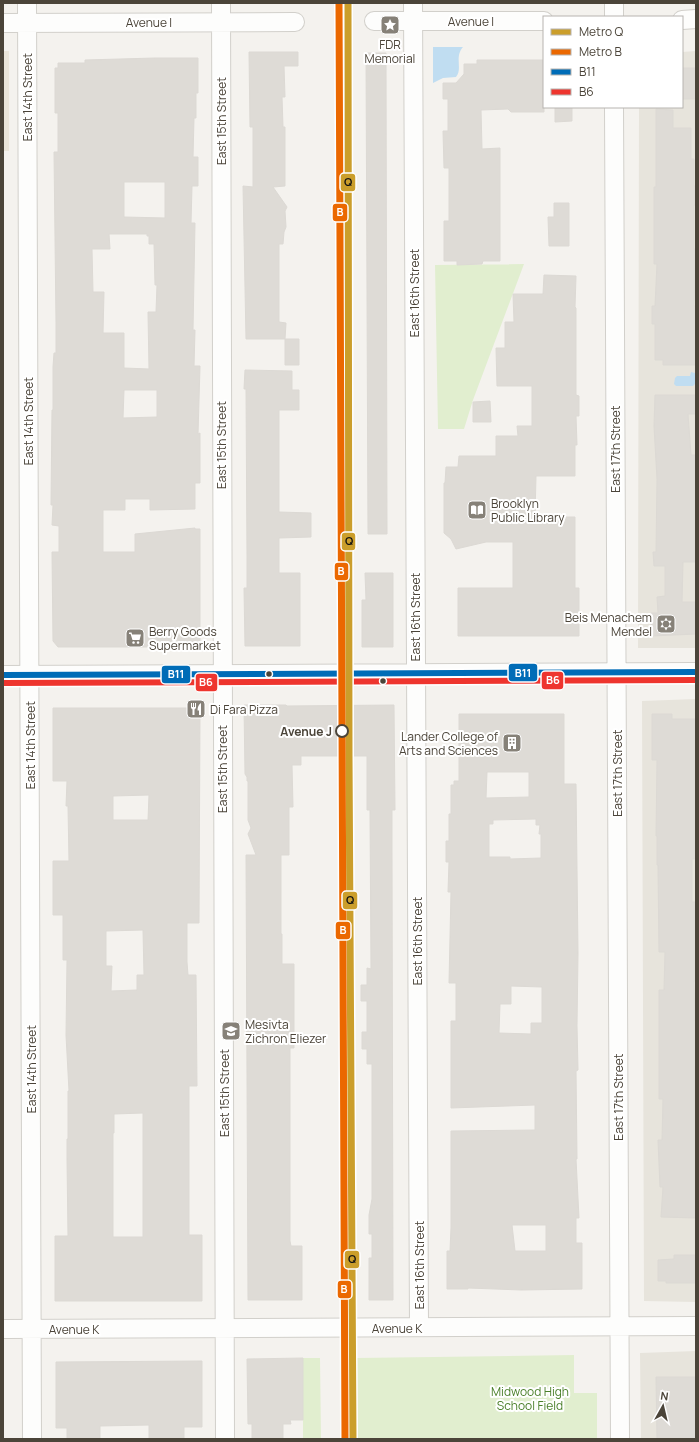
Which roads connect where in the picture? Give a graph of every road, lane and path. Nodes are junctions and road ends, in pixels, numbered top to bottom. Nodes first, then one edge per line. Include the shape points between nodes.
1 (27, 3) edge
2 (220, 3) edge
3 (413, 3) edge
4 (614, 3) edge
5 (614, 16) edge
6 (696, 19) edge
7 (683, 20) edge
8 (374, 21) dead end
9 (543, 21) edge
10 (221, 22) junction
11 (295, 22) dead end
12 (413, 22) junction
13 (3, 23) edge
14 (27, 23) junction
15 (614, 108) edge
16 (696, 672) edge
17 (416, 673) junction
18 (616, 673) junction
19 (222, 674) junction
20 (3, 675) edge
21 (30, 675) junction
22 (696, 1326) edge
23 (419, 1327) junction
24 (620, 1327) junction
25 (225, 1328) junction
26 (3, 1329) edge
27 (32, 1329) junction
28 (32, 1439) edge
29 (225, 1439) edge
30 (620, 1439) edge

1 - 14 street, East 14th Street
2 - 10 street, East 15th Street
3 - 12 street, East 16th Street
4 - 5 street
6 - 7 street
8 - 12 street, Avenue I
9 - 12 street, Avenue I
10 - 11 street, Avenue I
10 - 14 street, Avenue I
10 - 19 street, East 15th Street
12 - 17 street, East 16th Street
13 - 14 street, Avenue I
14 - 21 street, East 14th Street
15 - 18 street, East 17th Street
16 - 18 street
17 - 18 street
17 - 19 street
17 - 23 street, East 16th Street
18 - 24 street, East 17th Street
19 - 21 street
19 - 25 street, East 15th Street
20 - 21 street
21 - 27 street, East 14th Street
22 - 24 street, Avenue K
23 - 24 street, Avenue K
23 - 25 street, Avenue K
24 - 30 street, East 17th Street
25 - 27 street, Avenue K
25 - 29 street, East 15th Street
26 - 27 street, Avenue K
27 - 28 street, East 14th Street

